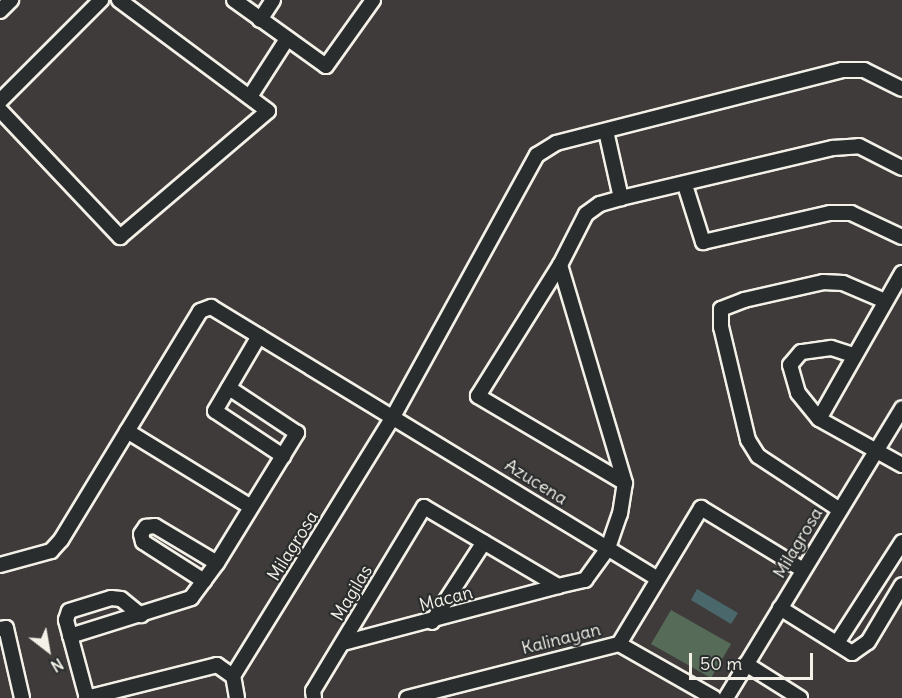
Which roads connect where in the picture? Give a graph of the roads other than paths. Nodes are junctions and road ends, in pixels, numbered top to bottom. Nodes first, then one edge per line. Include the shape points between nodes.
1 (11, 0) edge
2 (101, 0) edge
3 (118, 0) edge
4 (234, 0) edge
5 (273, 0) edge
6 (373, 0) edge
7 (0, 11) edge
8 (260, 20) junction
9 (287, 39) junction
10 (902, 89) edge
11 (250, 95) junction
12 (0, 101) edge
13 (0, 110) edge
14 (606, 131) junction
15 (902, 168) edge
16 (685, 185) junction
17 (621, 198) junction
18 (902, 237) edge
19 (560, 265) junction
20 (902, 273) edge
21 (885, 301) junction
22 (259, 336) junction
23 (853, 355) junction
24 (229, 388) junction
25 (902, 408) edge
26 (394, 415) junction
27 (819, 418) junction
28 (127, 431) junction
29 (876, 450) junction
30 (283, 456) junction
31 (902, 465) edge
32 (625, 483) junction
33 (251, 507) junction
34 (840, 510) junction
35 (484, 542) junction
36 (902, 542) edge
37 (608, 548) junction
38 (217, 563) junction
39 (0, 565) edge
40 (803, 570) junction
41 (658, 579) junction
42 (204, 581) junction
43 (902, 585) edge
44 (558, 586) junction
45 (780, 608) junction
46 (141, 615) junction
47 (432, 621) junction
48 (0, 629) edge
49 (70, 636) junction
50 (343, 643) junction
51 (837, 643) junction
52 (619, 644) junction
53 (5, 651) edge
54 (746, 664) junction
55 (233, 676) junction
56 (22, 698) edge
57 (86, 698) edge
58 (237, 698) edge
59 (314, 698) edge
60 (407, 698) edge
61 (714, 698) edge
62 (726, 698) edge
63 (800, 698) edge

1 - 7 street
2 - 12 street
3 - 11 street
4 - 8 street
5 - 8 street
6 - 9 street via 326,66
8 - 9 street
9 - 11 street
10 - 14 street, Milagrosa via 864,70 842,70
11 - 13 street via 268,111 120,237
14 - 17 street
14 - 26 street, Milagrosa via 556,143 537,155
15 - 16 street via 859,146 833,148
16 - 17 street
16 - 18 street via 703,242 830,213 851,213
17 - 19 street via 600,204 586,214
19 - 32 street
19 - 32 street via 478,396
20 - 21 street
21 - 23 street
21 - 34 street via 843,283 823,282 721,309 721,327 748,440 758,456
22 - 24 street
22 - 26 street, Azucena
22 - 28 street, Azucena via 211,307 200,311
23 - 27 street
23 - 27 street via 831,348 801,352 790,364 798,393
24 - 30 street via 297,433
24 - 30 street via 215,411
25 - 29 street, Milagrosa
26 - 37 street, Azucena
26 - 55 street, Milagrosa
27 - 29 street
28 - 33 street
28 - 39 street via 51,551
29 - 31 street
29 - 34 street, Milagrosa
30 - 33 street
32 - 37 street, Macan via 620,514
33 - 38 street
34 - 40 street, Milagrosa
35 - 44 street
35 - 47 street
35 - 50 street, Magilas via 424,507
36 - 51 street
37 - 41 street, Azucena
37 - 44 street, Macan via 585,580
38 - 42 street
38 - 42 street via 155,526 146,527 141,534 143,542
40 - 41 street via 701,508
40 - 45 street, Milagrosa
41 - 52 street
42 - 46 street via 191,598
43 - 51 street via 861,650 852,652
44 - 47 street, Macan
45 - 51 street
45 - 54 street, Milagrosa
46 - 49 street
46 - 49 street via 121,599 111,598 69,611 66,620
47 - 50 street, Macan
48 - 53 street via 6,628
49 - 57 street
50 - 59 street, Magilas via 313,692
52 - 60 street, Kalinayan
52 - 61 street, Kalinayan
53 - 56 street
54 - 62 street, Milagrosa
54 - 63 street
55 - 57 street via 217,665
55 - 58 street

